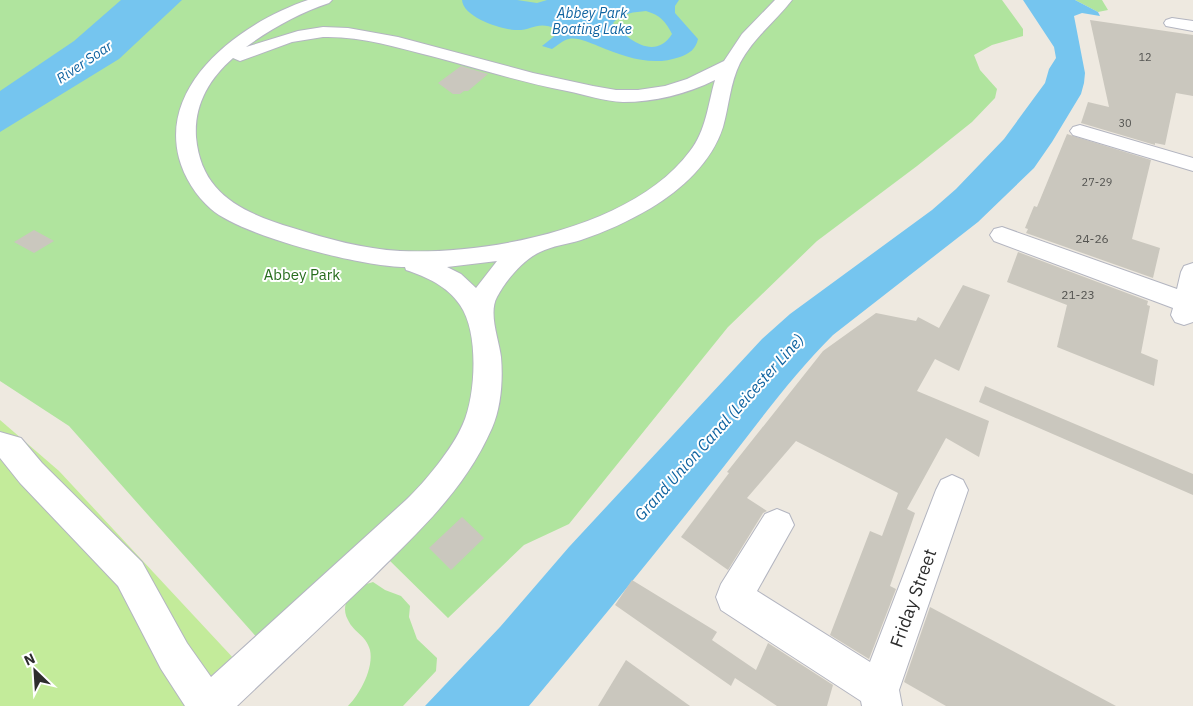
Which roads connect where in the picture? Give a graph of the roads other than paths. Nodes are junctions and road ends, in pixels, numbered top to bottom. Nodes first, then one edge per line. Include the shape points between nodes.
1 (324, 0) edge
2 (784, 0) edge
3 (1172, 23) dead end
4 (1193, 26) edge
5 (731, 64) junction
6 (207, 74) junction
7 (1080, 132) dead end
8 (1193, 165) edge
9 (1002, 235) dead end
10 (529, 248) junction
11 (398, 259) junction
12 (1189, 295) edge
13 (481, 319) junction
14 (0, 445) edge
15 (952, 490) dead end
16 (777, 525) dead end
17 (881, 698) edge
18 (209, 706) edge

1 - 6 street via 264,27 243,41
2 - 5 street via 751,34
3 - 4 street
5 - 6 street via 715,75 673,90 622,96 537,79 392,40 334,32 306,35 249,52
5 - 10 street via 709,137 692,163 671,185 594,227
6 - 11 street via 196,90 187,115 186,139 194,172 202,186 225,209 275,232
7 - 8 street
9 - 12 street
10 - 11 street via 466,258
10 - 13 street via 509,263 483,297
11 - 13 street via 452,279 466,293
13 - 18 street via 486,355 484,399 478,425 465,449 431,496 396,533
14 - 18 street via 10,448 130,574 174,656
15 - 17 street, Friday Street
16 - 17 street via 734,597

